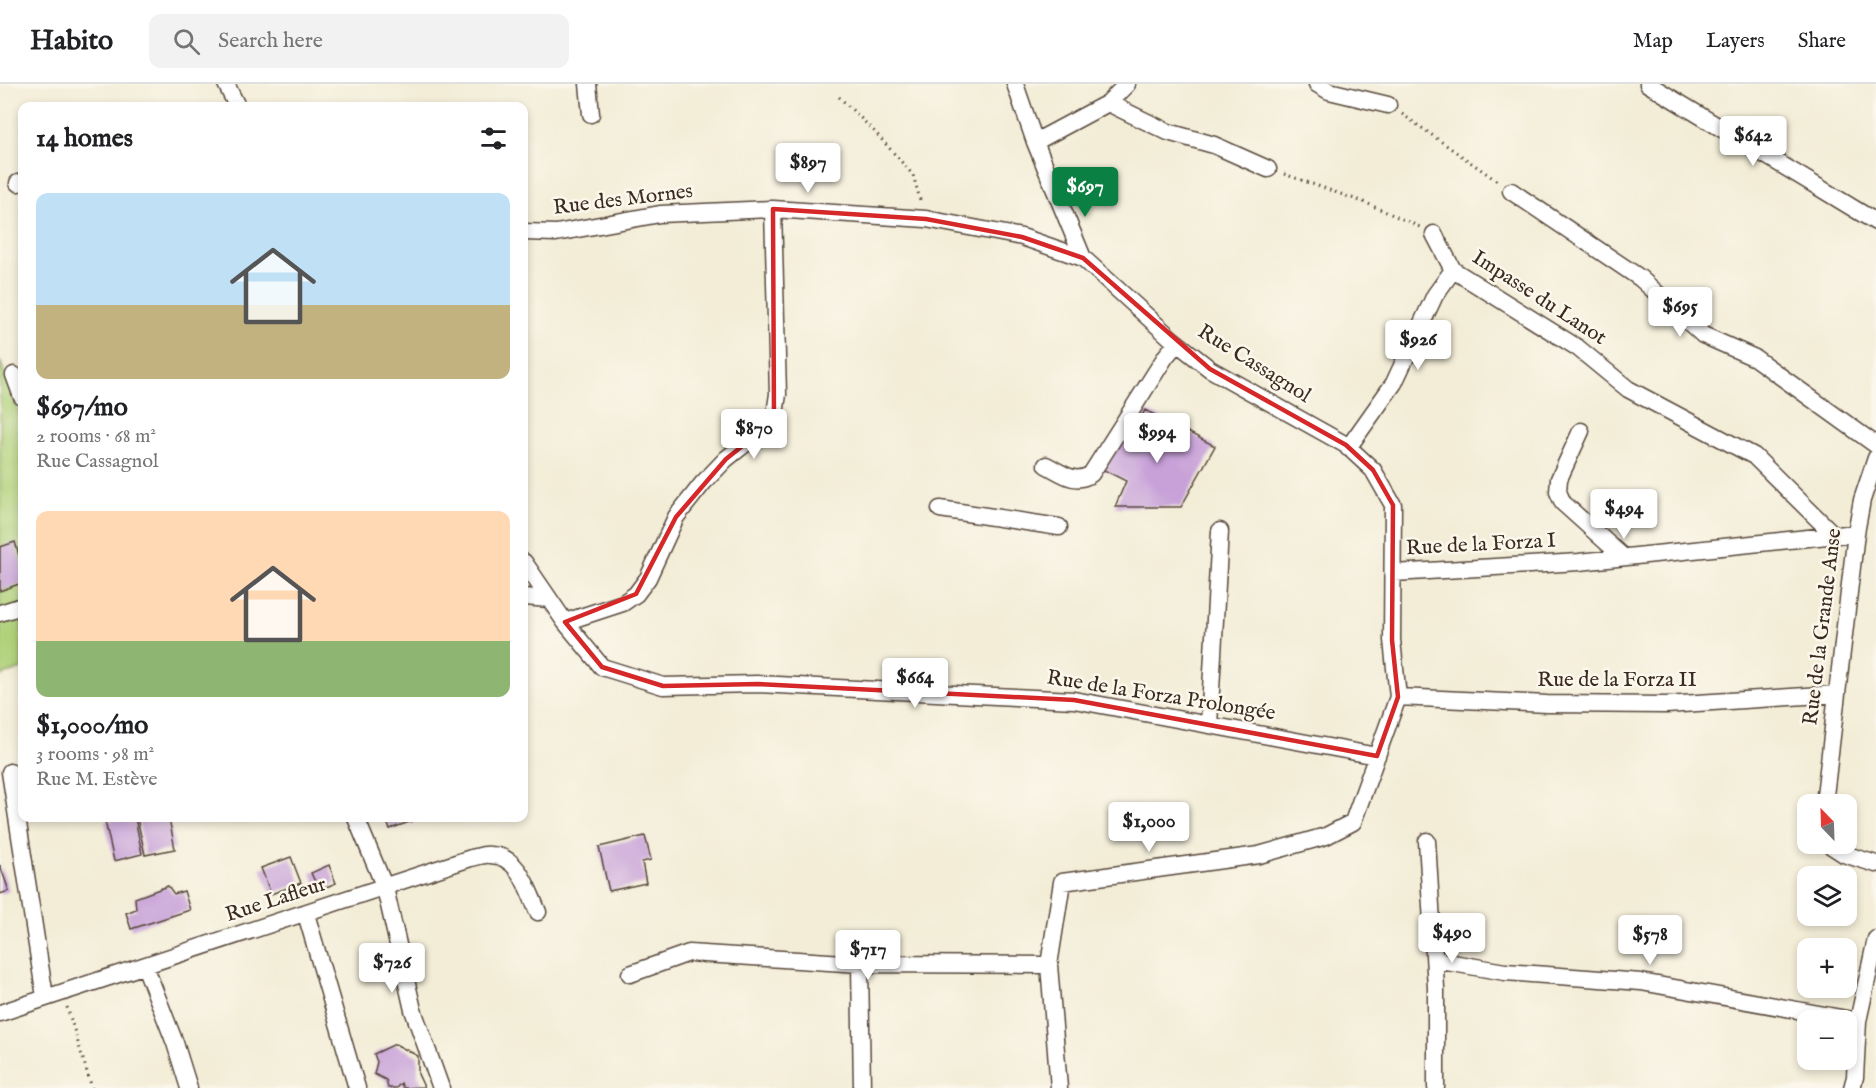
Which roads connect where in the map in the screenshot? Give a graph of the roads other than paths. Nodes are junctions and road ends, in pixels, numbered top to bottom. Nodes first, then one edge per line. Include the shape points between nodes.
1 (226, 84) edge
2 (588, 84) edge
3 (1015, 84) edge
4 (1127, 84) edge
5 (1317, 84) edge
6 (1648, 84) edge
7 (235, 102) edge
8 (1108, 103) junction
9 (1388, 105) road end
10 (591, 114) dead end
11 (1035, 142) junction
12 (1268, 169) road end
13 (1511, 191) road end
14 (773, 209) junction
15 (1876, 222) edge
16 (528, 232) edge
17 (1434, 234) road end
18 (1083, 258) junction
19 (1453, 270) junction
20 (1177, 343) junction
21 (14, 375) dead end
22 (18, 386) edge
23 (1581, 431) dead end
24 (1876, 446) edge
25 (1348, 448) junction
26 (1876, 458) edge
27 (1046, 465) dead end
28 (1869, 499) edge
29 (940, 509) dead end
30 (1059, 527) dead end
31 (1220, 531) dead end
32 (1856, 533) junction
33 (1833, 534) junction
34 (1623, 557) junction
35 (528, 568) edge
36 (1394, 573) junction
37 (528, 597) edge
38 (549, 599) junction
39 (18, 607) edge
40 (0, 613) edge
41 (565, 622) junction
42 (1837, 694) junction
43 (1398, 697) junction
44 (1209, 725) junction
45 (1377, 756) junction
46 (11, 771) edge
47 (1825, 794) edge
48 (18, 818) edge
49 (19, 822) edge
50 (358, 822) edge
51 (1427, 841) dead end
52 (1844, 854) edge
53 (1876, 864) edge
54 (385, 888) junction
55 (538, 912) dead end
56 (306, 914) junction
57 (1876, 939) edge
58 (1435, 960) junction
59 (860, 964) junction
60 (1049, 965) junction
61 (146, 966) junction
62 (630, 974) dead end
63 (45, 997) junction
64 (0, 1013) edge
65 (1858, 1021) junction
66 (189, 1088) edge
67 (357, 1088) edge
68 (441, 1088) edge
69 (862, 1088) edge
70 (1059, 1088) edge
71 (1436, 1088) edge
72 (1852, 1088) edge

1 - 7 street
2 - 10 street
3 - 11 street, Rue Cassagnol
4 - 8 street
5 - 9 street via 1329,91
6 - 15 street
8 - 11 street
8 - 12 street via 1168,132 1214,145
11 - 18 street, Rue Cassagnol
13 - 24 street via 1640,278 1702,335 1755,358
14 - 16 street, Rue des Mornes via 660,214 556,233
14 - 18 street, Rue des Mornes via 926,219 1022,237
14 - 41 street via 777,394 774,421 726,459 676,517 648,578 636,594 623,603
17 - 19 street, Impasse du Lanot
18 - 20 street, Rue Cassagnol
19 - 25 street via 1435,295 1394,383
19 - 33 street, Impasse du Lanot via 1578,348 1628,389 1754,456
20 - 25 street, Rue Cassagnol via 1210,369
20 - 27 street via 1091,474 1074,479
21 - 22 street
23 - 34 street via 1559,478 1558,492 1563,503
25 - 36 street, Rue Cassagnol via 1373,470 1393,505
26 - 28 street, Rue de la Grande Anse
28 - 32 street, Rue de la Grande Anse
29 - 30 street
31 - 44 street
32 - 33 street, Rue de la Forza I
32 - 42 street, Rue de la Grande Anse
33 - 34 street, Rue de la Forza I
34 - 36 street, Rue de la Forza I
35 - 38 street, Rue de la Forza Prolongée
36 - 43 street, Rue Cassagnol via 1392,640
37 - 38 street
38 - 41 street, Rue de la Forza Prolongée
39 - 40 street
41 - 44 street, Rue de la Forza Prolongée via 602,667 663,686 758,684 1074,700
42 - 43 street, Rue de la Forza II via 1666,705
42 - 47 street, Rue de la Grande Anse
43 - 45 street
44 - 45 street, Rue de la Forza Prolongée
45 - 60 street via 1353,822 1326,836 1259,855 1062,882
46 - 48 street
49 - 63 street
50 - 54 street
51 - 58 street
52 - 53 street
54 - 55 street, Rue Lafleur via 471,858 491,855 506,859 520,872
54 - 56 street, Rue Lafleur
54 - 68 street via 413,1010
56 - 61 street, Rue Lafleur
56 - 67 street
57 - 65 street
58 - 65 street via 1505,972 1641,982
58 - 71 street
59 - 60 street
59 - 62 street via 689,953
59 - 69 street
60 - 70 street
61 - 63 street, Rue Lafleur
61 - 66 street
63 - 64 street, Rue Lafleur
65 - 72 street

